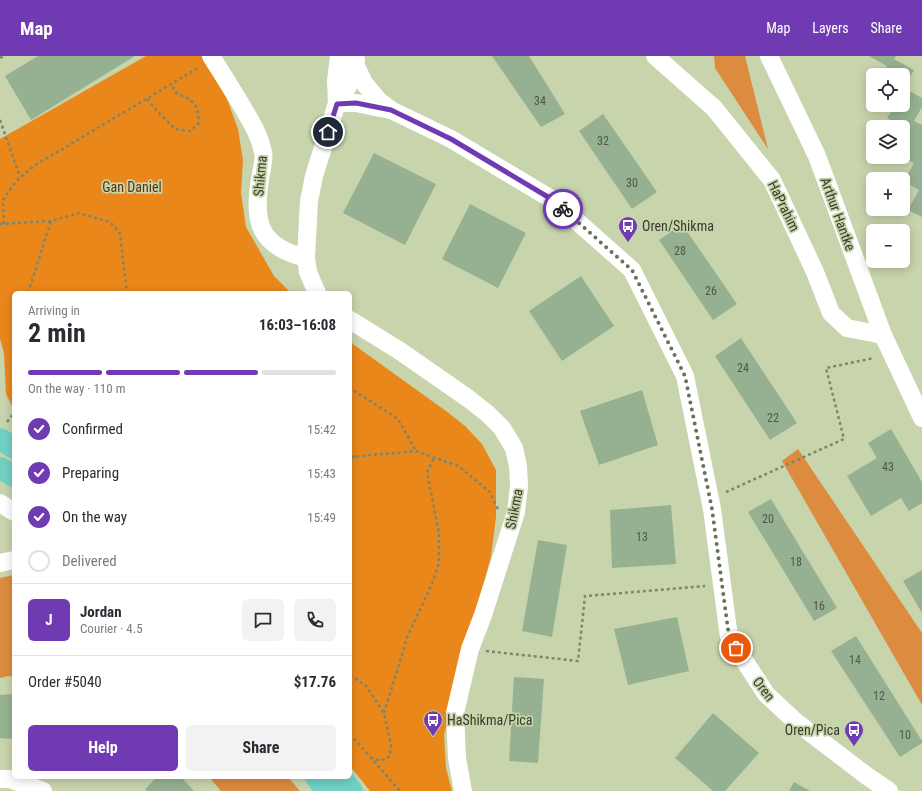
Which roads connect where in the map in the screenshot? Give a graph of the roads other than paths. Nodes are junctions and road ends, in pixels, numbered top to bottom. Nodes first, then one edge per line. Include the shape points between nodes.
1 (339, 56) edge
2 (655, 56) edge
3 (769, 56) edge
4 (356, 60) edge
5 (205, 62) edge
6 (337, 104) junction
7 (391, 110) junction
8 (306, 258) junction
9 (316, 291) edge
10 (352, 321) edge
11 (884, 335) junction
12 (922, 418) edge
13 (0, 439) edge
14 (12, 447) edge
15 (0, 468) edge
16 (12, 475) edge
17 (0, 503) edge
18 (12, 511) edge
19 (12, 560) edge
20 (0, 563) edge
21 (459, 772) junction
22 (0, 779) edge
23 (318, 779) edge
24 (343, 779) edge
25 (43, 791) edge
26 (327, 791) edge
27 (352, 791) edge
28 (463, 791) edge
29 (472, 791) edge
30 (889, 791) edge

1 - 6 street
2 - 11 street, HaPrahim via 714,108 772,180 815,272 831,313 847,328
3 - 11 street, Arthur Hantke via 817,156
4 - 6 street, Oren via 348,86
4 - 7 street, Oren via 359,75 370,91
5 - 8 street, Shikma via 234,94 257,134 264,153 257,208 258,219 265,236 283,250
6 - 7 street, Oren via 356,103
6 - 8 street via 310,195
7 - 30 street, Oren via 451,139 553,200 632,270 685,376 710,499 729,637 766,694 796,722
8 - 9 street via 308,272
10 - 21 street, Shikma via 469,399 502,428 514,448 519,486 516,512 484,615 470,649 456,713
11 - 12 street, Arthur Hantke
13 - 14 main road
15 - 16 main road
17 - 18 street
19 - 20 street
21 - 28 street, Shikma
21 - 29 street, Shikma
22 - 25 street via 10,779
23 - 26 main road
24 - 27 main road

